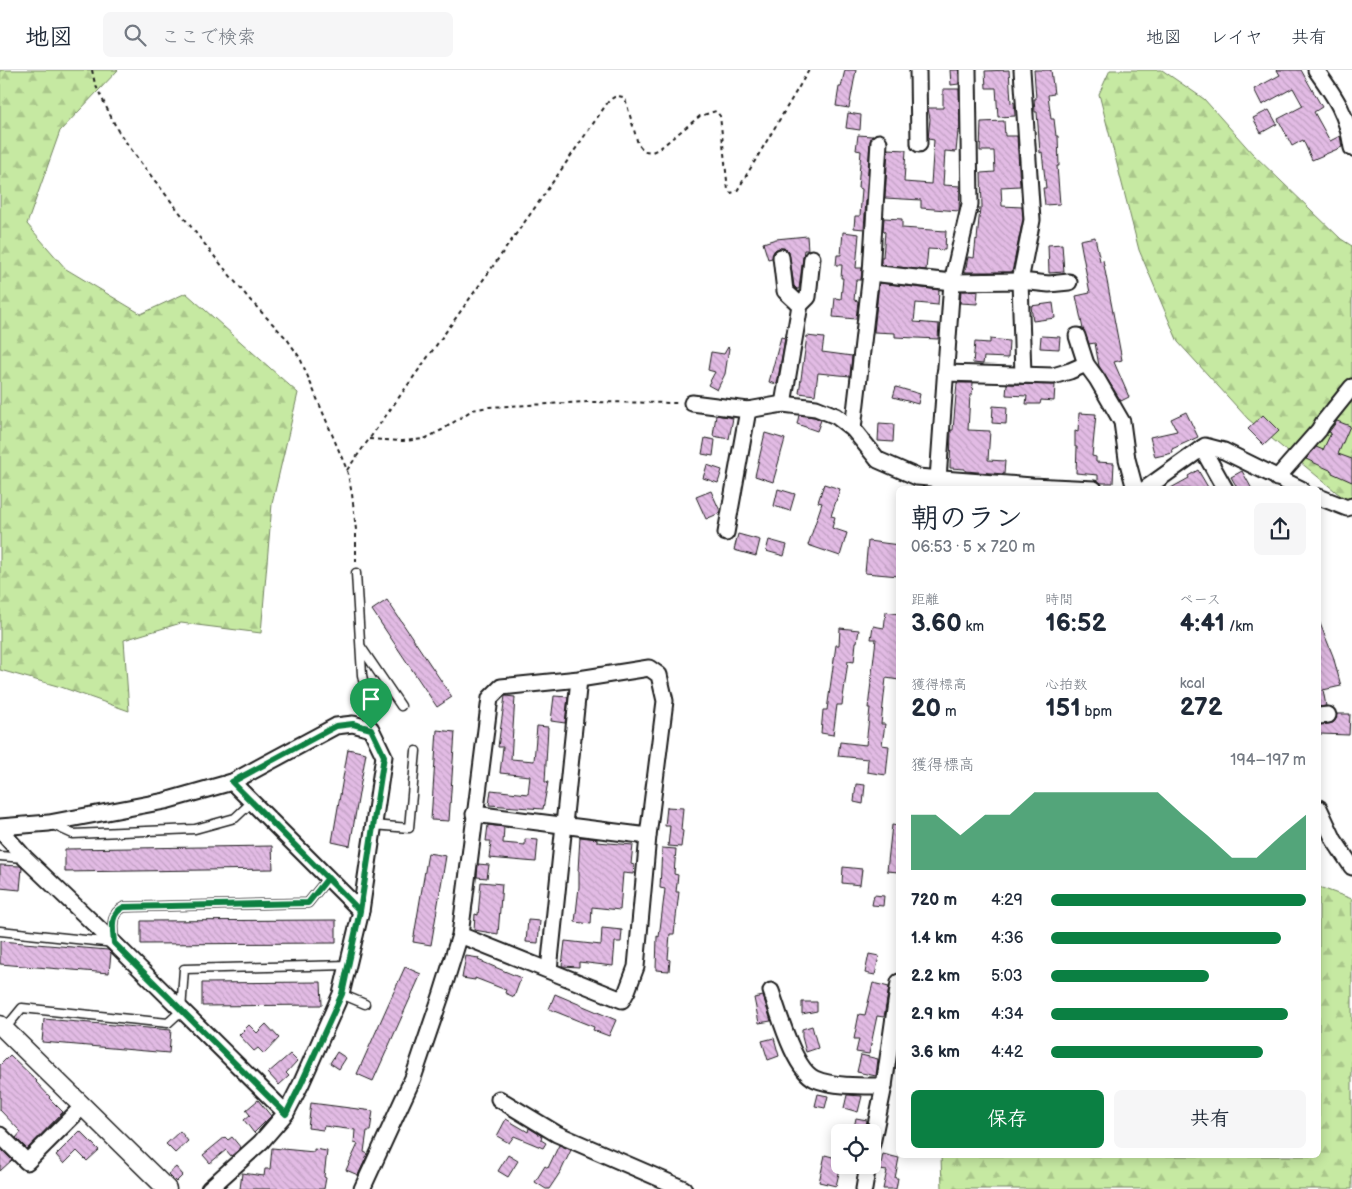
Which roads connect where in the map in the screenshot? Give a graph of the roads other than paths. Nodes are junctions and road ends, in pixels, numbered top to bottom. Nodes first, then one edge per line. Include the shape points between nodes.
1 (918, 70) edge
2 (968, 70) edge
3 (1022, 70) edge
4 (1316, 70) edge
5 (879, 142) dead end
6 (919, 144) dead end
7 (1352, 148) edge
8 (781, 258) dead end
9 (812, 258) dead end
10 (871, 273) junction
11 (1020, 281) junction
12 (952, 282) junction
13 (1069, 282) dead end
14 (800, 305) junction
15 (1077, 336) dead end
16 (1086, 364) junction
17 (945, 373) junction
18 (1023, 375) junction
19 (1352, 387) edge
20 (692, 403) road end
21 (783, 404) junction
22 (748, 410) junction
23 (853, 429) junction
24 (1202, 448) junction
25 (1277, 478) junction
26 (938, 484) edge
27 (1032, 486) edge
28 (1134, 486) edge
29 (1150, 486) edge
30 (1223, 486) edge
31 (1294, 486) edge
32 (1321, 498) edge
33 (1352, 506) edge
34 (726, 533) dead end
35 (356, 573) road end
36 (360, 645) junction
37 (579, 679) junction
38 (401, 706) dead end
39 (371, 729) junction
40 (416, 751) dead end
41 (232, 782) junction
42 (252, 802) junction
43 (1321, 812) edge
44 (474, 814) junction
45 (49, 823) junction
46 (373, 825) junction
47 (563, 826) junction
48 (0, 829) edge
49 (648, 836) junction
50 (0, 856) edge
51 (25, 858) junction
52 (1352, 867) edge
53 (328, 878) junction
54 (360, 911) junction
55 (0, 931) edge
56 (460, 934) junction
57 (114, 943) junction
58 (349, 965) junction
59 (549, 970) junction
60 (771, 991) dead end
61 (342, 994) junction
62 (896, 1003) edge
63 (365, 1004) dead end
64 (181, 1011) junction
65 (2, 1027) edge
66 (884, 1086) junction
67 (499, 1099) dead end
68 (82, 1107) junction
69 (286, 1114) junction
70 (876, 1124) edge
71 (0, 1135) edge
72 (866, 1174) edge
73 (167, 1189) edge
74 (209, 1189) edge
75 (362, 1189) edge
76 (684, 1189) edge
77 (864, 1189) edge

1 - 6 street
2 - 12 street via 970,204
3 - 11 street via 1032,220
4 - 7 street via 1338,100 1349,127
5 - 10 street
8 - 14 street via 785,291
9 - 14 street via 808,297
10 - 12 street
10 - 23 street
11 - 12 street
11 - 13 street
11 - 18 street
12 - 17 street
14 - 21 street
15 - 16 street
16 - 18 street via 1053,376
16 - 28 street via 1122,422
17 - 18 street
17 - 26 street
19 - 25 street
20 - 22 street
21 - 22 street
21 - 23 street via 816,408 836,416
22 - 34 street
23 - 26 street via 878,460
24 - 25 street via 1224,451
24 - 29 street
24 - 30 street
25 - 31 street
26 - 27 street
32 - 33 street via 1347,508
35 - 36 lane
36 - 38 lane
36 - 39 lane
37 - 44 street via 500,687 490,698
37 - 47 street
37 - 49 street via 649,668 659,675 665,702
39 - 41 street via 353,724 336,726
39 - 46 street via 384,756
40 - 46 lane via 409,828
41 - 42 street
41 - 45 street via 165,801
42 - 45 lane via 235,818 195,829 72,834
42 - 53 street
43 - 52 street
44 - 47 street
44 - 56 street
45 - 48 street
46 - 54 street
47 - 49 street
47 - 59 street
48 - 51 street
49 - 59 street via 636,967 622,1000
50 - 51 lane
51 - 57 street
53 - 54 street
53 - 57 lane via 308,903 124,907 117,910 113,920
54 - 58 street
55 - 57 lane
56 - 59 street
56 - 75 street via 413,1078
57 - 64 street
58 - 61 street
58 - 64 lane via 184,969
60 - 66 street via 797,1062 814,1079 847,1086
61 - 63 lane
61 - 69 street
62 - 66 street
64 - 65 lane via 168,1023 22,1008
64 - 69 street
65 - 68 street
66 - 70 street
67 - 76 street via 557,1134
68 - 71 street via 27,1162
68 - 73 street
69 - 74 street via 261,1142
72 - 77 street

